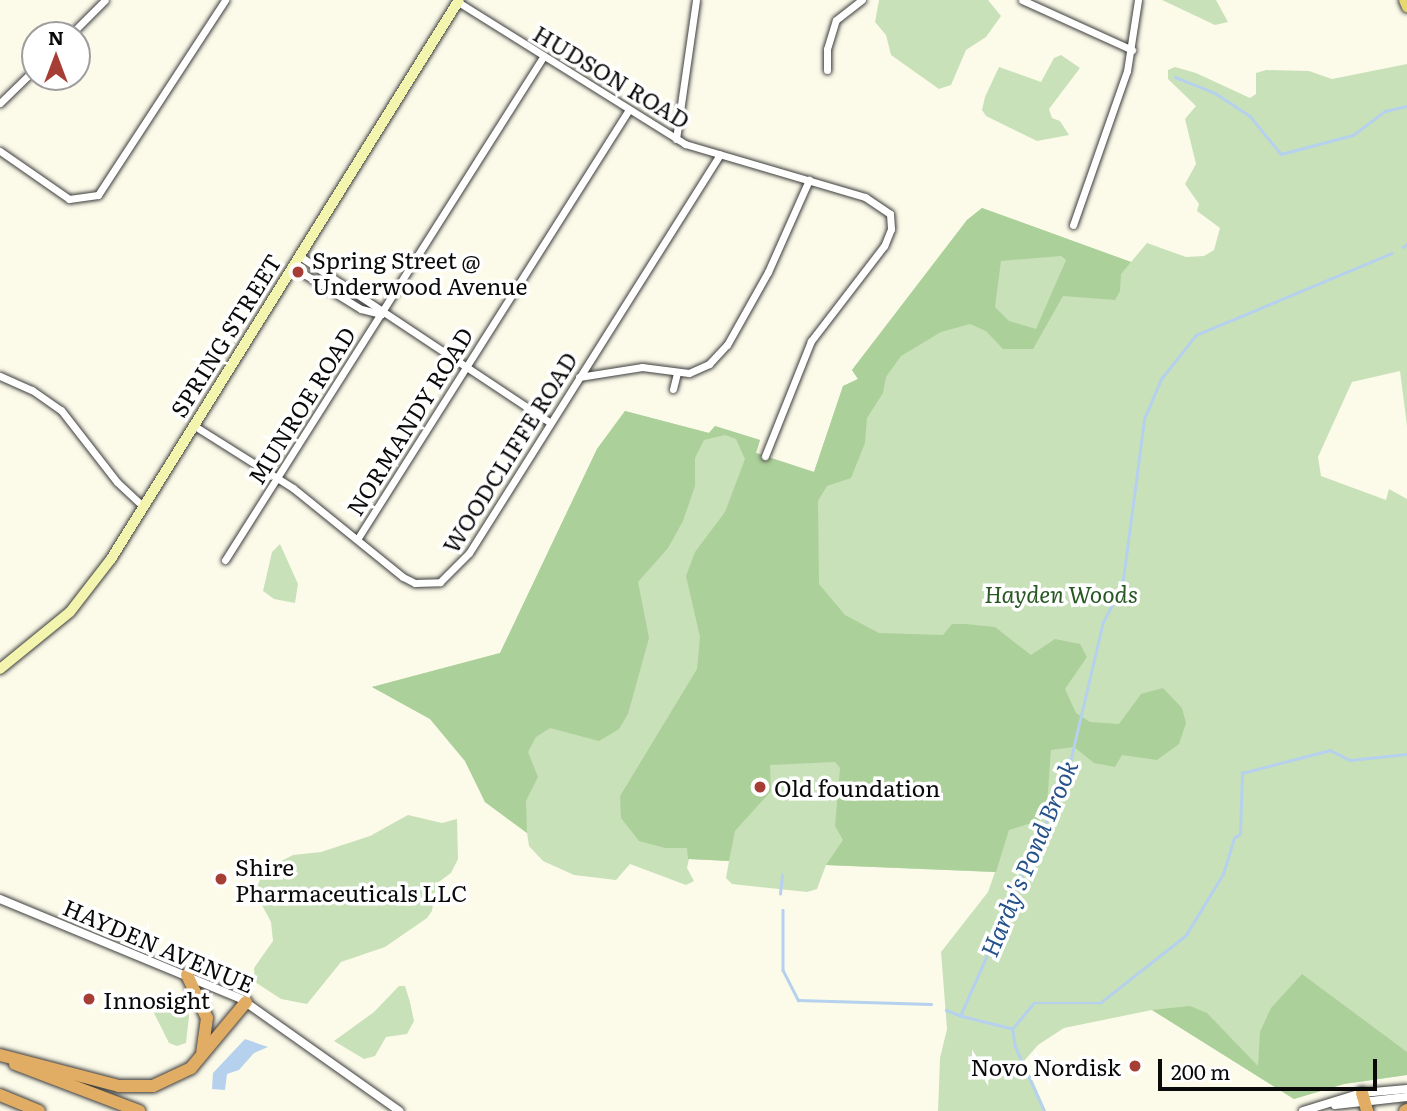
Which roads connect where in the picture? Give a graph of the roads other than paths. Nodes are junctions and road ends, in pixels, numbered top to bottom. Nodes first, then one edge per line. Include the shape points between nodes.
1 (104, 0) edge
2 (225, 0) edge
3 (696, 0) edge
4 (863, 0) edge
5 (1022, 0) edge
6 (1138, 0) edge
7 (1404, 0) edge
8 (459, 1) edge
9 (1407, 7) edge
10 (84, 21) edge
11 (1132, 50) junction
12 (543, 57) junction
13 (827, 70) dead end
14 (21, 83) edge
15 (0, 103) edge
16 (628, 111) junction
17 (676, 139) junction
18 (0, 151) edge
19 (720, 155) junction
20 (809, 180) junction
21 (1073, 225) dead end
22 (298, 254) junction
23 (291, 266) junction
24 (382, 314) junction
25 (465, 368) junction
26 (677, 373) junction
27 (0, 376) edge
28 (579, 377) junction
29 (673, 388) dead end
30 (549, 422) junction
31 (192, 424) junction
32 (765, 456) dead end
33 (278, 478) junction
34 (142, 505) junction
35 (358, 538) junction
36 (225, 560) dead end
37 (0, 670) edge
38 (0, 898) edge
39 (187, 975) junction
40 (246, 1002) junction
41 (0, 1056) edge
42 (199, 1059) junction
43 (1407, 1089) edge
44 (0, 1095) edge
45 (1407, 1097) edge
46 (1365, 1102) edge
47 (39, 1111) edge
48 (139, 1111) edge
49 (399, 1111) edge
50 (1303, 1111) edge

1 - 10 street
2 - 18 street via 98,195 69,200
3 - 17 street
4 - 13 street via 836,20 827,49
5 - 11 street
6 - 11 street
7 - 9 main road
8 - 12 street, HUDSON ROAD
8 - 22 main road, SPRING STREET
11 - 21 street
12 - 16 street, HUDSON ROAD
12 - 24 street, MUNROE ROAD
14 - 15 street
16 - 17 street, HUDSON ROAD
16 - 25 street, NORMANDY ROAD
17 - 19 street, HUDSON ROAD
19 - 20 street, HUDSON ROAD
19 - 28 street, WOODCLIFFE ROAD
20 - 26 street via 774,260 726,345 695,372
20 - 32 street, HUDSON ROAD via 875,201 890,214 891,229 884,246 811,341
22 - 23 main road, SPRING STREET
22 - 24 street
23 - 24 street via 361,309
23 - 31 main road, SPRING STREET
24 - 25 street
24 - 33 street, MUNROE ROAD
25 - 30 street
25 - 35 street, NORMANDY ROAD
26 - 28 street via 642,367
26 - 29 street
27 - 34 street via 61,410 117,482
28 - 30 street, WOODCLIFFE ROAD
30 - 35 street, WOODCLIFFE ROAD via 469,553 440,582 415,583
31 - 33 street, WOODCLIFFE ROAD
31 - 34 main road, SPRING STREET
33 - 35 street, WOODCLIFFE ROAD
33 - 36 street, MUNROE ROAD
34 - 37 main road, SPRING STREET via 111,559 70,612
38 - 39 street, HAYDEN AVENUE
39 - 40 street, HAYDEN AVENUE
39 - 42 highway via 207,1018
40 - 42 highway
40 - 49 street, HAYDEN AVENUE
41 - 42 highway via 136,1088 174,1079
41 - 48 highway
43 - 46 street
44 - 47 highway
45 - 46 street
46 - 50 street

